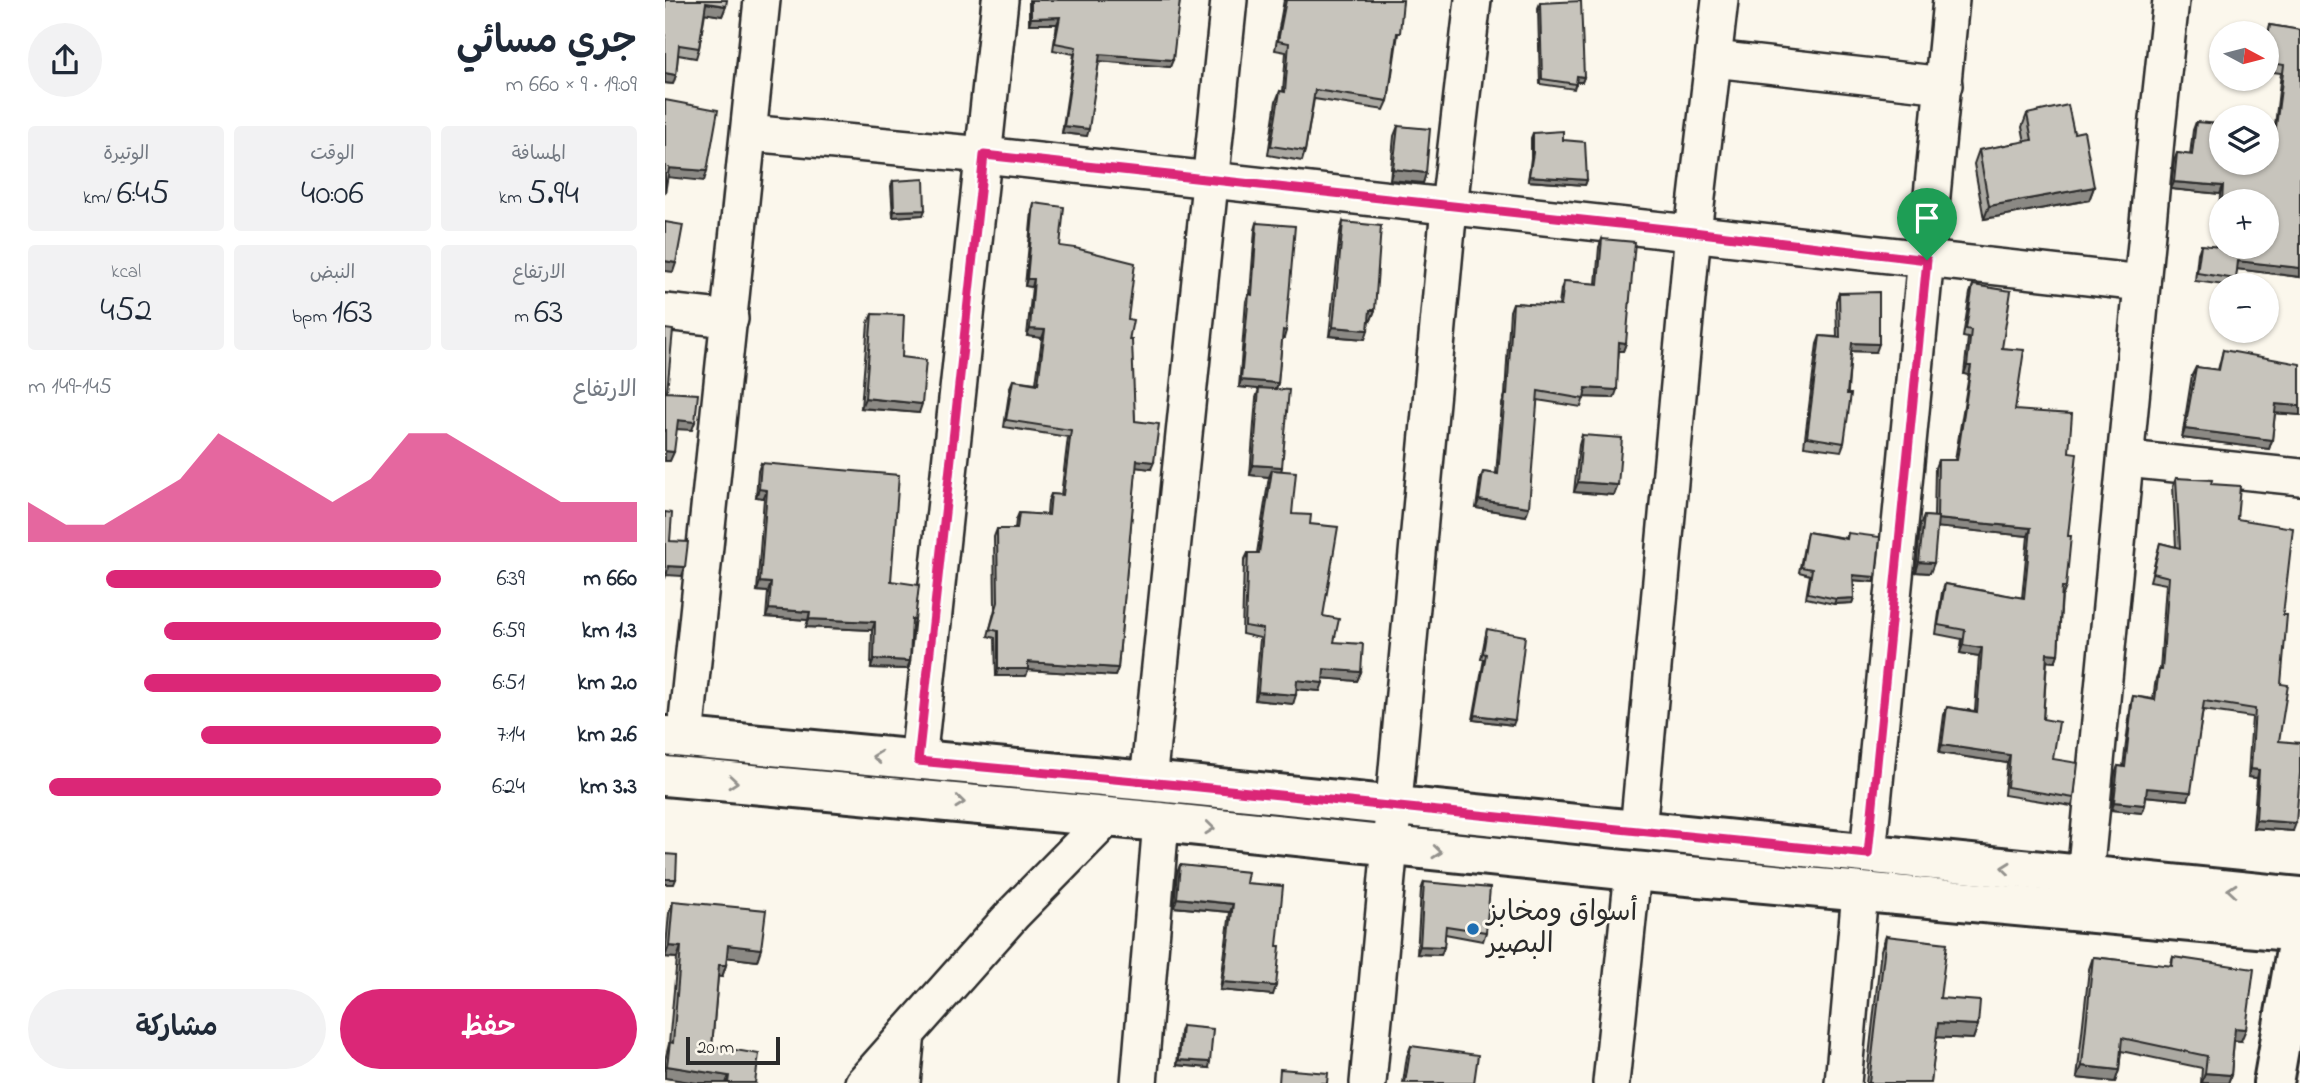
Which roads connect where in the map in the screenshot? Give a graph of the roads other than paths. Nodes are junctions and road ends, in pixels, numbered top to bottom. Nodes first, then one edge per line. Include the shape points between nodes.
1 (762, 0) edge
2 (1000, 0) edge
3 (1229, 0) edge
4 (1473, 0) edge
5 (1720, 0) edge
6 (1951, 0) edge
7 (2171, 0) edge
8 (1714, 59) junction
9 (1944, 85) junction
10 (749, 133) junction
11 (984, 155) junction
12 (1210, 181) junction
13 (1449, 207) junction
14 (1693, 232) junction
15 (1927, 260) junction
16 (2142, 283) junction
17 (665, 312) edge
18 (730, 319) junction
19 (2127, 459) junction
20 (2300, 477) edge
21 (675, 737) edge
22 (918, 761) junction
23 (665, 776) edge
24 (1148, 782) junction
25 (1394, 806) junction
26 (1108, 817) junction
27 (1160, 822) junction
28 (1638, 831) junction
29 (1390, 847) junction
30 (1868, 854) junction
31 (1633, 872) junction
32 (2085, 876) junction
33 (1860, 892) junction
34 (2300, 897) edge
35 (2300, 930) edge
36 (907, 1032) junction
37 (863, 1083) edge
38 (902, 1083) edge
39 (1139, 1083) edge
40 (1368, 1083) edge
41 (1611, 1083) edge
42 (1843, 1083) edge
43 (2273, 1083) edge

1 - 10 street
2 - 11 street
3 - 12 street
4 - 13 street
5 - 8 street
6 - 9 street
7 - 16 street
8 - 9 street
8 - 14 street
9 - 15 street
10 - 11 street
10 - 18 street
11 - 12 street
11 - 22 street
12 - 13 street
12 - 24 street
13 - 14 street
13 - 25 street
14 - 15 street
14 - 28 street
15 - 16 street
15 - 30 street
16 - 19 street
17 - 18 street
18 - 21 street
19 - 20 street
19 - 32 street
22 -> 21 main road
22 - 24 main road
23 -> 26 main road
24 - 25 main road
25 - 28 main road
25 - 29 street
26 - 27 main road
26 - 36 street
27 -> 29 main road
27 - 39 street
28 - 30 main road
29 -> 31 main road
29 - 40 street
32 -> 30 main road
31 - 33 main road
31 - 41 street
34 -> 32 main road
33 - 35 main road
33 - 42 street
35 - 43 main road
36 - 37 street
36 - 38 street

